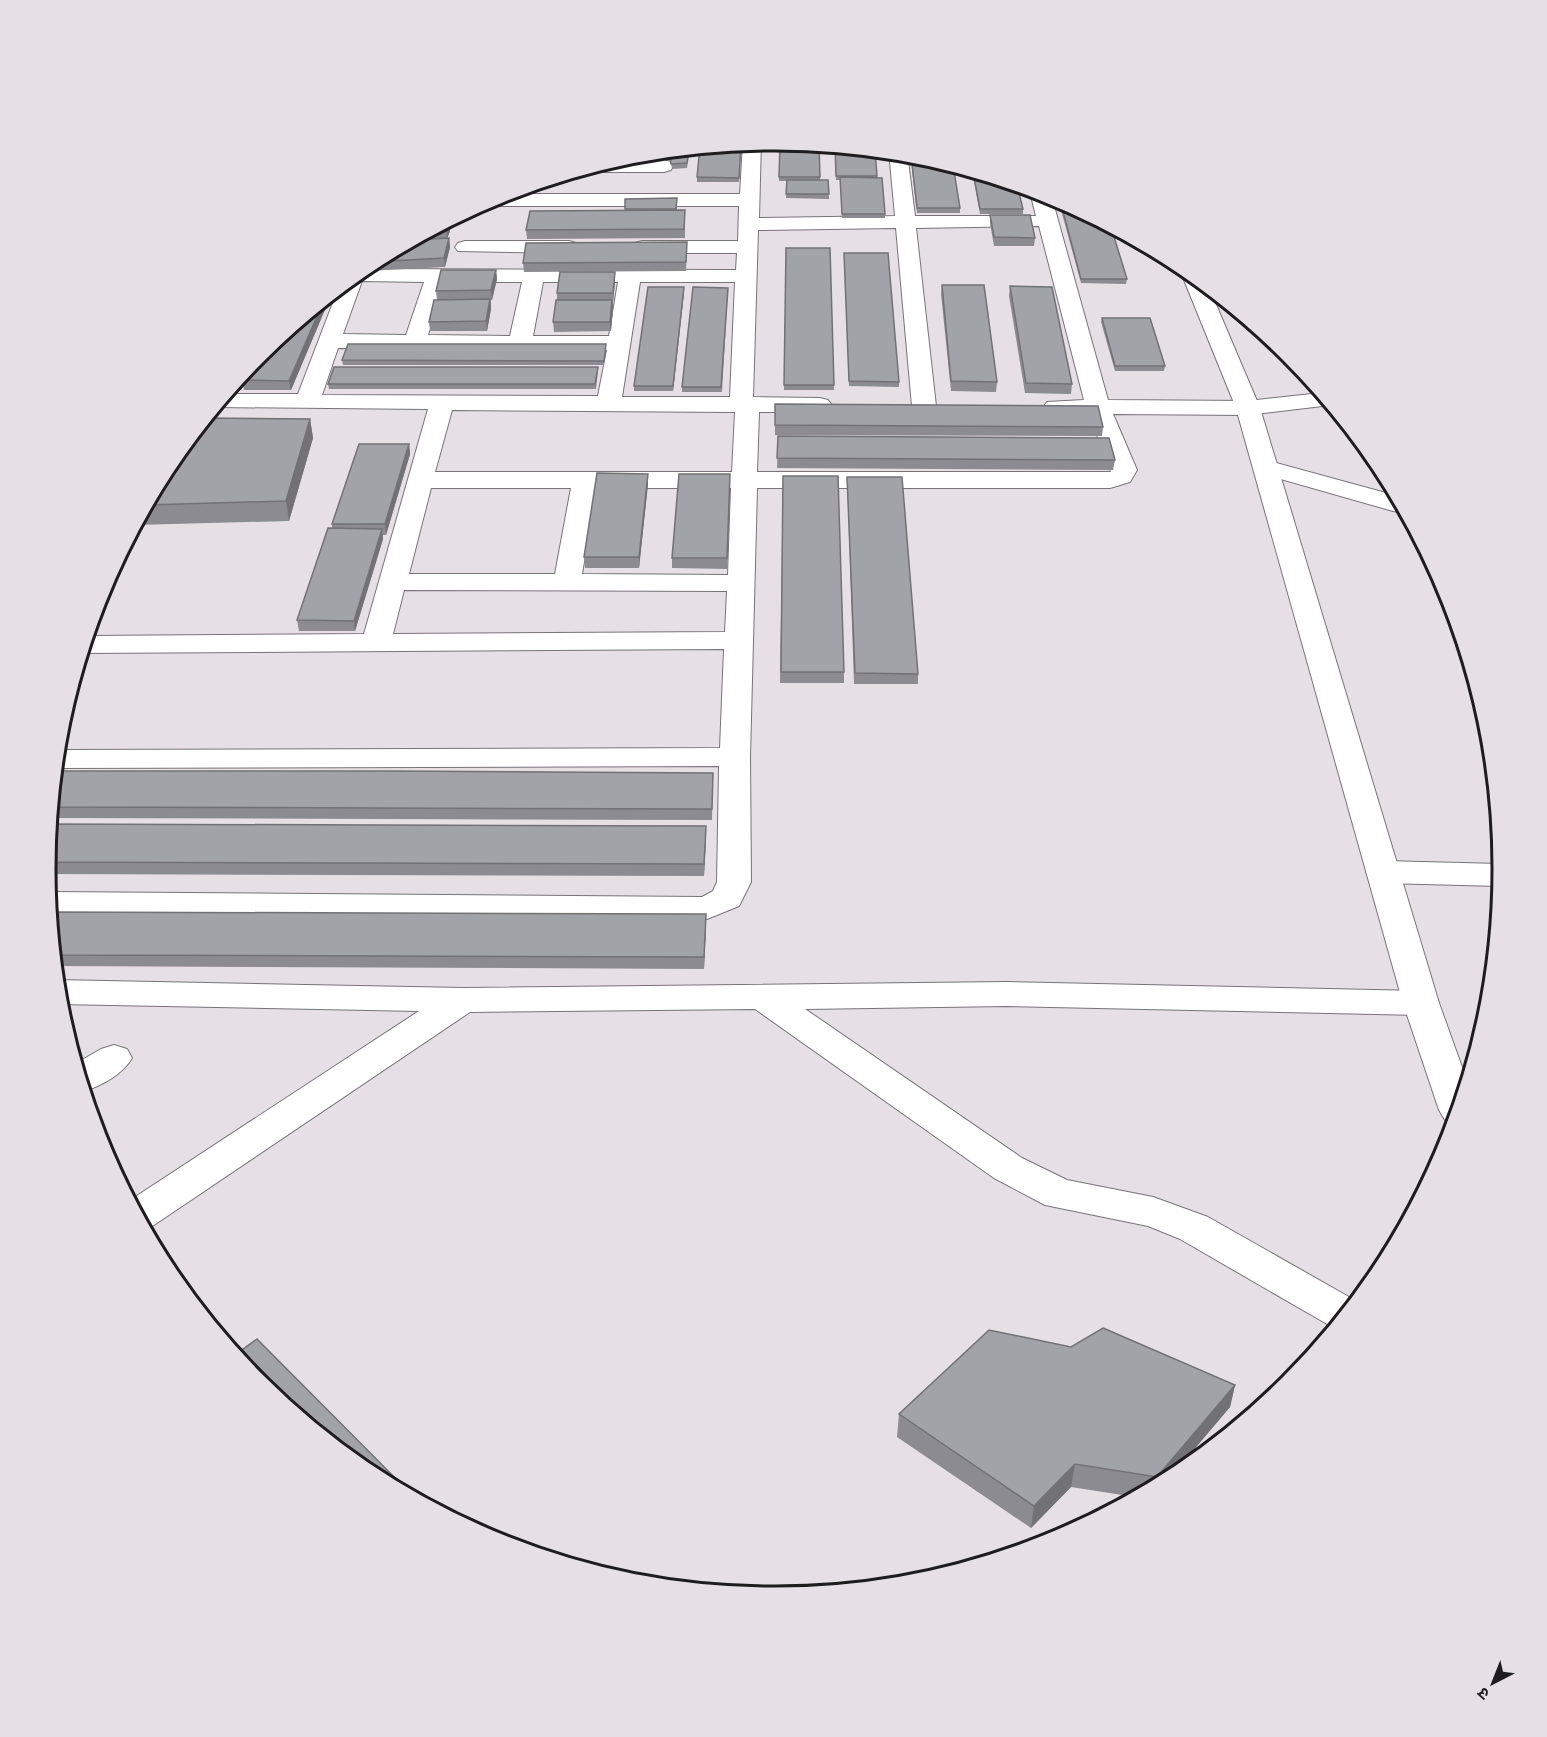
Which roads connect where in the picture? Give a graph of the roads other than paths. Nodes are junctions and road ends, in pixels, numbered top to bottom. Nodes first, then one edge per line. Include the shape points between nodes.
1 (752, 151) edge
2 (665, 159) edge
3 (898, 162) edge
4 (661, 200) junction
5 (750, 200) junction
6 (1043, 203) edge
7 (485, 211) edge
8 (476, 216) edge
9 (1047, 220) junction
10 (905, 222) junction
11 (749, 224) junction
12 (465, 247) junction
13 (595, 247) edge
14 (618, 247) edge
15 (748, 247) junction
16 (371, 275) edge
17 (447, 275) junction
18 (534, 275) junction
19 (630, 276) junction
20 (747, 276) junction
21 (348, 291) edge
22 (1200, 291) edge
23 (329, 341) junction
24 (415, 341) junction
25 (520, 342) junction
26 (619, 343) junction
27 (1317, 400) edge
28 (229, 401) edge
29 (307, 402) junction
30 (442, 403) junction
31 (609, 404) junction
32 (744, 405) junction
33 (841, 405) edge
34 (900, 406) edge
35 (1028, 406) edge
36 (1098, 407) junction
37 (1248, 408) junction
38 (1265, 466) junction
39 (585, 479) junction
40 (744, 479) junction
41 (421, 480) junction
42 (1392, 504) edge
43 (393, 582) junction
44 (567, 582) junction
45 (741, 582) junction
46 (739, 640) junction
47 (376, 643) junction
48 (92, 645) edge
49 (735, 757) junction
50 (64, 759) edge
51 (1383, 872) junction
52 (1492, 875) edge
53 (57, 903) edge
54 (66, 992) edge
55 (763, 997) junction
56 (463, 1000) junction
57 (1421, 1003) junction
58 (114, 1058) dead end
59 (87, 1075) edge
60 (1454, 1097) edge
61 (143, 1212) edge
62 (1339, 1311) edge

1 - 5 street
2 - 4 street
3 - 10 street
4 - 5 street
4 - 7 street
5 - 11 street
6 - 9 street
8 - 12 street
9 - 10 street
9 - 36 street
10 - 11 street
10 - 34 street via 936,406
11 - 15 street
12 - 13 street
12 - 17 street
14 - 15 street
15 - 20 street
16 - 17 street
17 - 18 street
17 - 24 street
18 - 19 street
18 - 25 street
19 - 20 street
19 - 26 street
20 - 32 street
21 - 23 street
22 - 37 street
23 - 24 street
23 - 29 street
24 - 25 street
25 - 26 street
26 - 31 street
27 - 37 street
28 - 29 street
29 - 30 street
30 - 31 street
30 - 41 street
31 - 32 street
32 - 33 street
32 - 40 street
35 - 36 street
36 - 37 street
36 - 40 street via 1124,470 1121,477 1110,480
37 - 38 street
38 - 42 street
38 - 51 street
39 - 40 street
39 - 41 street
39 - 44 street
40 - 45 street
41 - 43 street
43 - 44 street
43 - 47 street
44 - 45 street
45 - 46 street
46 - 47 street
46 - 49 street
47 - 48 street
49 - 50 street
49 - 53 street via 734,882 727,898 707,908
51 - 52 street
51 - 57 street
54 - 56 street
55 - 56 street
55 - 57 street via 1007,994
55 - 62 street via 1008,1168 1059,1194 1153,1212 1194,1228
56 - 61 street
57 - 60 street
58 - 59 street

